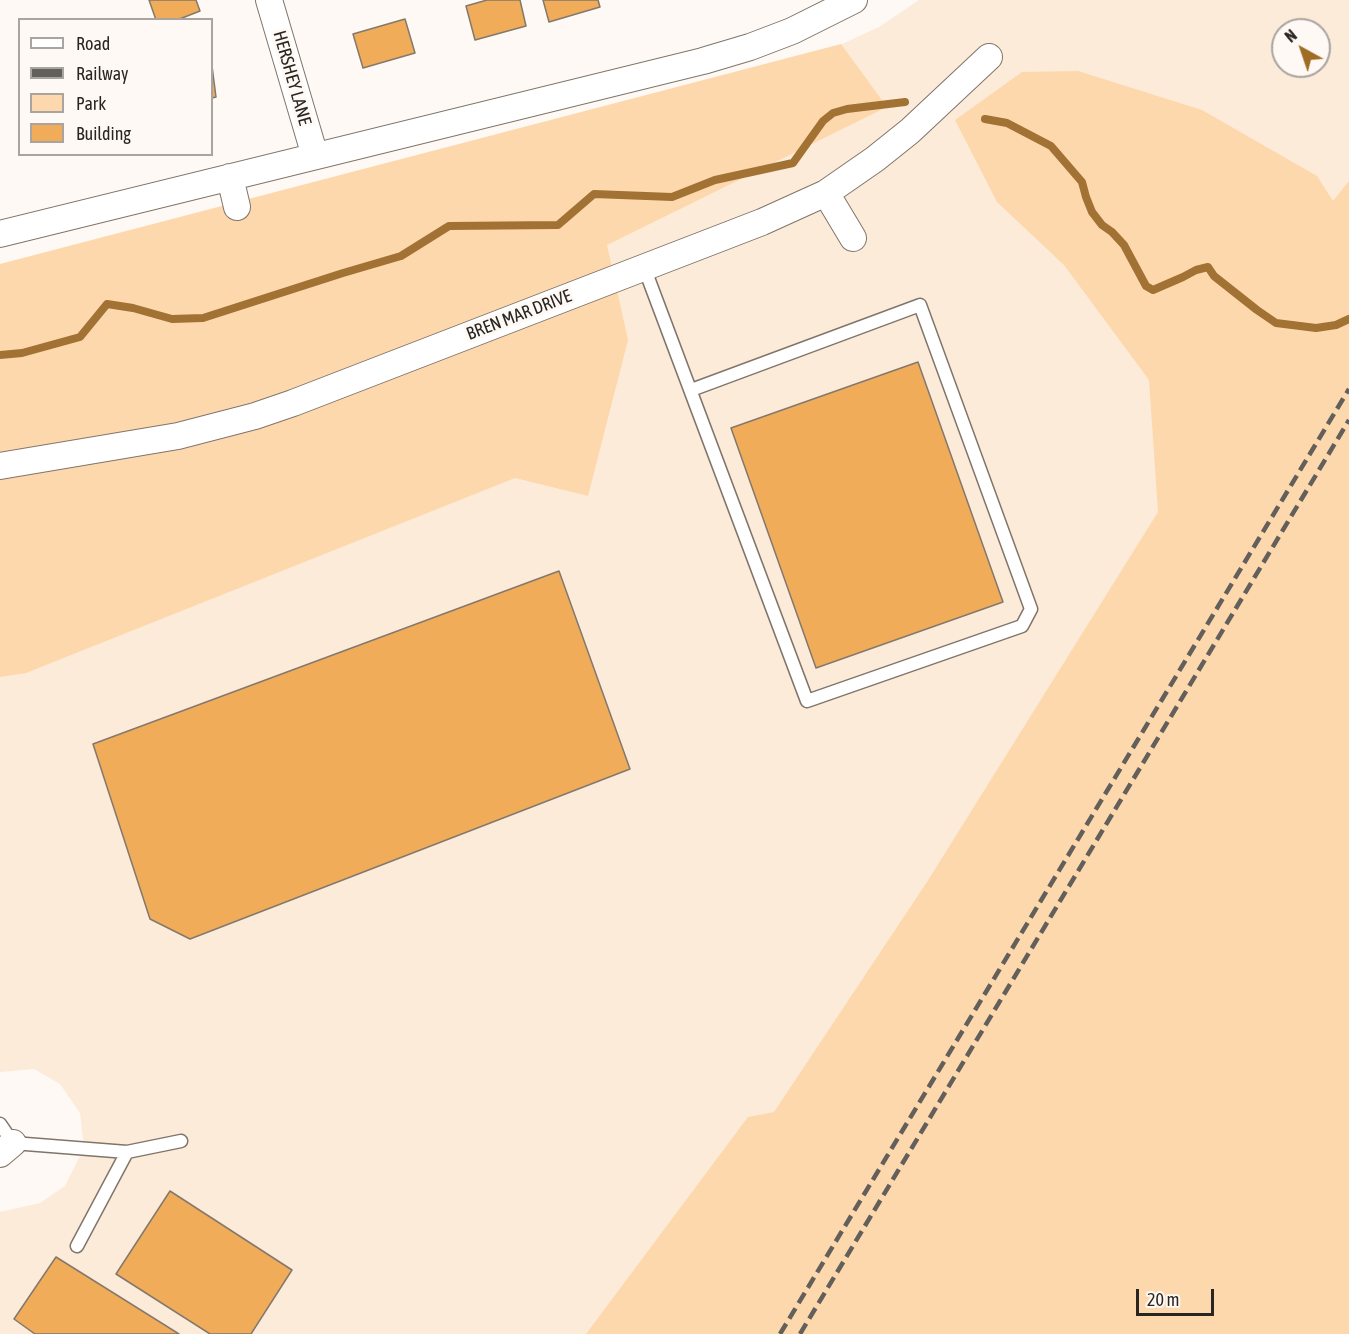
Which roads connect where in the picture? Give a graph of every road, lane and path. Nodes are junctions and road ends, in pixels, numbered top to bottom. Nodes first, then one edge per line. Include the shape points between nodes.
1 (269, 0) edge
2 (854, 0) edge
3 (989, 57) dead end
4 (315, 156) junction
5 (230, 177) junction
6 (826, 193) junction
7 (237, 207) dead end
8 (0, 234) edge
9 (854, 238) dead end
10 (644, 267) junction
11 (691, 390) junction
12 (0, 466) edge
13 (4, 1140) edge
14 (181, 1141) dead end
15 (127, 1152) junction
16 (76, 1246) dead end

1 - 4 street, HERSHEY LANE
2 - 4 street via 792,31 703,61
3 - 6 street, BREN MAR DRIVE via 910,131
4 - 5 street
5 - 7 street
5 - 8 street
6 - 9 street
6 - 10 street, BREN MAR DRIVE
10 - 11 lane
10 - 12 street, BREN MAR DRIVE via 255,416 178,436
11 - 11 lane via 807,701 1022,626 1031,609 920,305
13 - 15 lane
14 - 15 lane
15 - 16 lane

